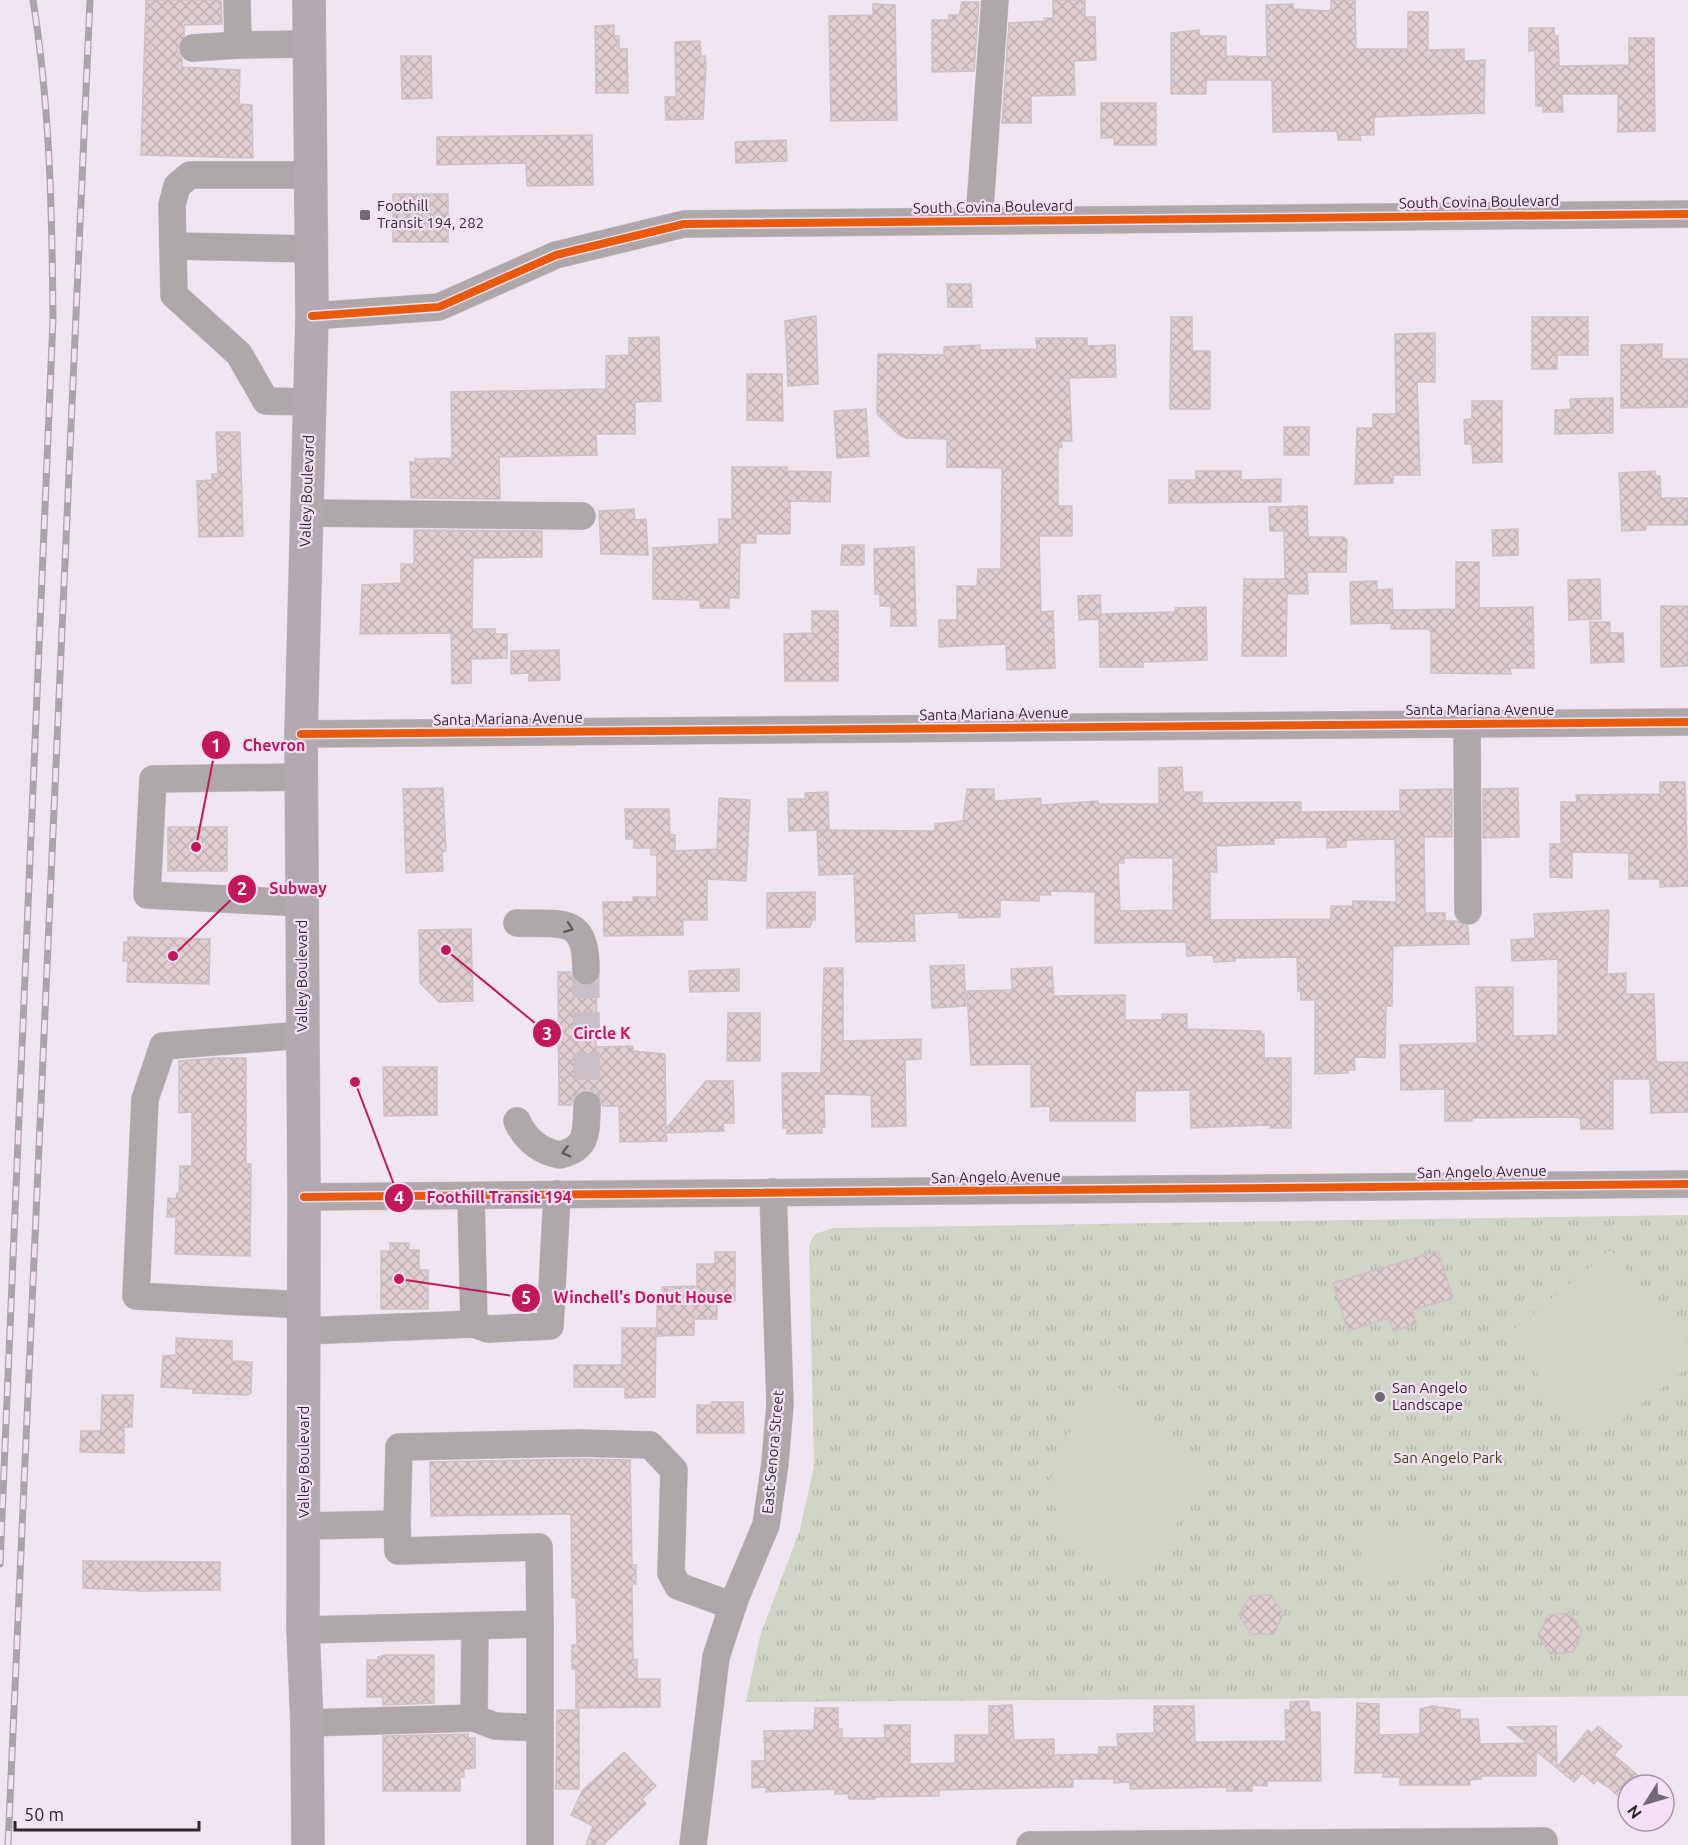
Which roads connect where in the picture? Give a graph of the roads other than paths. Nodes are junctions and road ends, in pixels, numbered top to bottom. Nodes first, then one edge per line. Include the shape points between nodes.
1 (237, 0) edge
2 (309, 0) edge
3 (995, 0) edge
4 (310, 44) junction
5 (238, 45) junction
6 (193, 48) dead end
7 (311, 176) junction
8 (1688, 214) edge
9 (979, 221) junction
10 (173, 246) junction
11 (312, 249) junction
12 (312, 316) junction
13 (310, 402) junction
14 (306, 513) junction
15 (582, 516) dead end
16 (1688, 722) edge
17 (1467, 723) junction
18 (300, 734) junction
19 (301, 777) junction
20 (302, 903) junction
21 (1468, 911) dead end
22 (517, 923) dead end
23 (586, 971) tunnel mouth
24 (303, 1035) junction
25 (587, 1105) tunnel mouth
26 (517, 1121) dead end
27 (1688, 1184) edge
28 (773, 1192) junction
29 (557, 1194) junction
30 (471, 1196) junction
31 (304, 1197) junction
32 (304, 1318) junction
33 (474, 1324) junction
34 (397, 1524) junction
35 (304, 1526) junction
36 (733, 1606) junction
37 (540, 1624) junction
38 (475, 1626) junction
39 (303, 1630) junction
40 (474, 1718) junction
41 (307, 1724) junction
42 (540, 1728) junction
43 (308, 1845) edge
44 (540, 1845) edge
45 (693, 1845) edge
46 (1030, 1845) edge
47 (1544, 1845) edge

1 - 5 street
2 - 4 main road, Valley Boulevard
3 - 9 street
4 - 5 street
4 - 7 main road, Valley Boulevard
5 - 6 street
7 - 10 street via 190,175 177,186 172,205
7 - 11 main road, Valley Boulevard
8 - 9 street, South Covina Boulevard
9 - 12 street, South Covina Boulevard via 684,224 556,255 439,307
10 - 11 street
10 - 13 street via 174,295 239,354 266,401
11 - 12 main road, Valley Boulevard
12 - 13 main road, Valley Boulevard
13 - 14 main road, Valley Boulevard
14 - 15 street
14 - 18 main road, Valley Boulevard
16 - 17 street, Santa Mariana Avenue
17 - 18 street, Santa Mariana Avenue
17 - 21 street
18 - 19 main road, Valley Boulevard
19 - 20 main road, Valley Boulevard
19 - 20 street via 153,779 147,895
20 - 24 main road, Valley Boulevard
22 -> 23 street via 568,925 579,932 586,946
24 - 31 main road, Valley Boulevard
24 - 32 street via 163,1046 145,1100 136,1296
25 -> 26 street via 583,1141 578,1148 560,1155 538,1147 524,1136
27 - 28 street, San Angelo Avenue
28 - 29 street, San Angelo Avenue
28 - 36 street, East Senora Street via 780,1404 776,1451 766,1525
29 - 30 street, San Angelo Avenue
29 - 33 street via 550,1326 488,1329
30 - 31 street, San Angelo Avenue
30 - 33 street
31 - 32 main road, Valley Boulevard
32 - 33 street
32 - 35 main road, Valley Boulevard
34 - 35 street
34 - 36 street via 399,1447 650,1445 674,1470 670,1573 678,1586
34 - 37 street via 398,1551 539,1547
35 - 39 main road, Valley Boulevard
36 - 45 street, East Senora Street via 716,1657
37 - 38 street
37 - 42 street
38 - 39 street
38 - 40 street
39 - 41 main road, Valley Boulevard
40 - 41 street
40 - 42 street via 495,1725
41 - 43 main road, Valley Boulevard
42 - 44 street
46 - 47 street via 1544,1841

